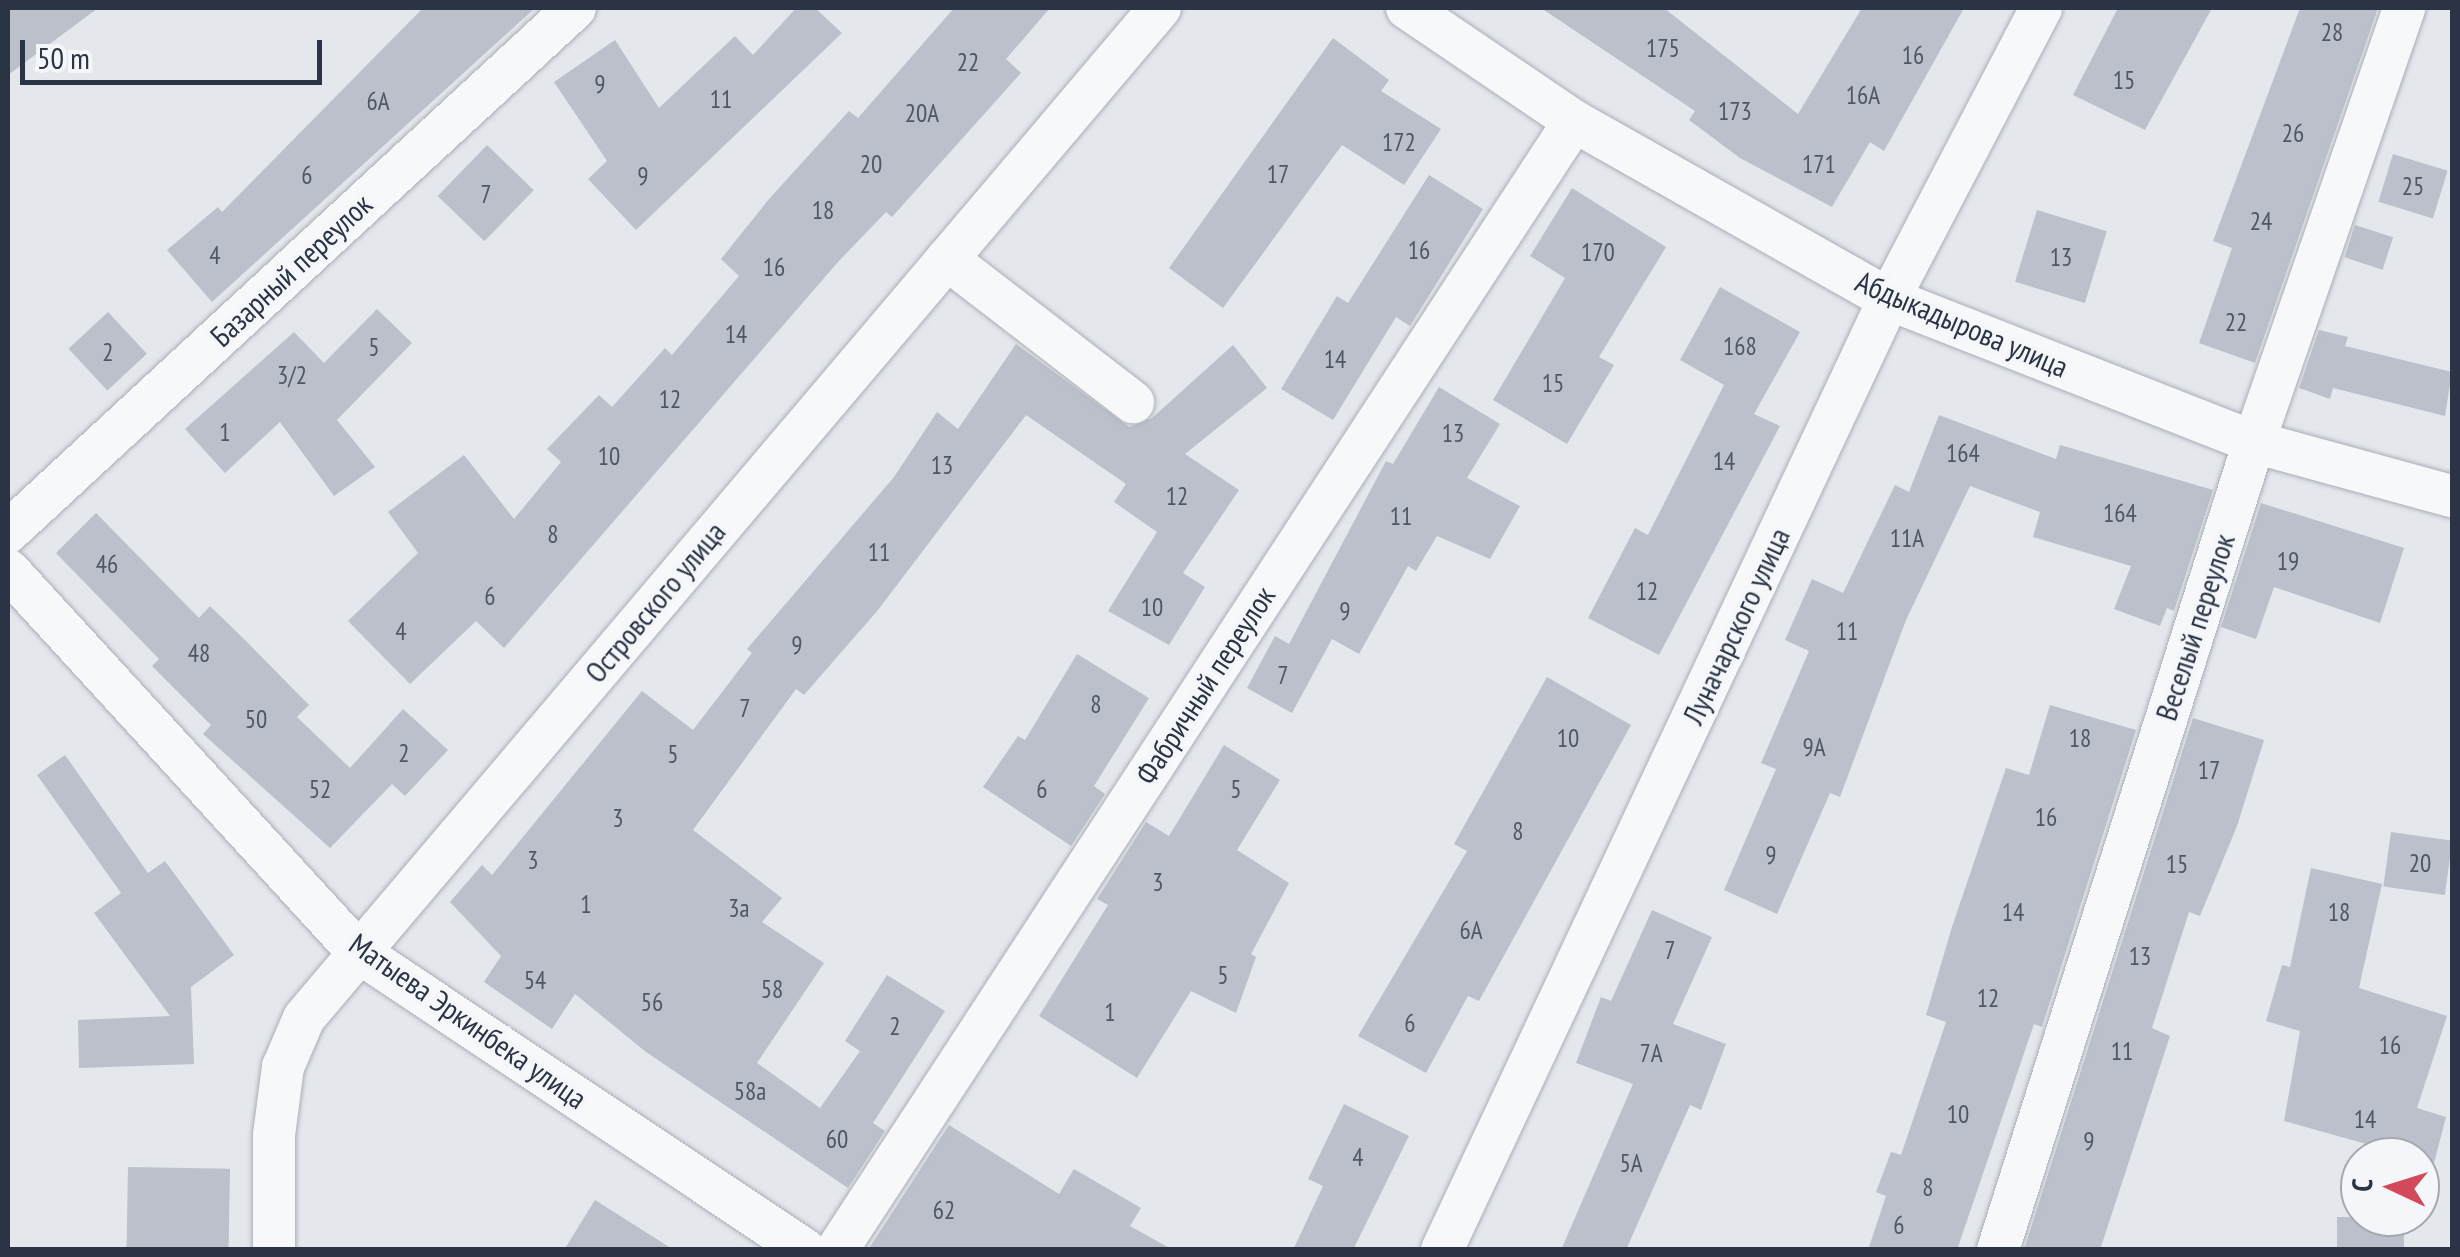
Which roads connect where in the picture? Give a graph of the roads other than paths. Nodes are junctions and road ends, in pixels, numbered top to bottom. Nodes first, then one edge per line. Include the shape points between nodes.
1 (574, 8) edge
2 (1160, 8) edge
3 (1407, 8) edge
4 (2041, 8) edge
5 (2404, 8) edge
6 (1574, 122) junction
7 (947, 259) junction
8 (1889, 299) junction
9 (1134, 402) dead end
10 (2254, 442) junction
11 (2452, 496) edge
12 (8, 532) edge
13 (8, 570) edge
14 (357, 952) junction
15 (274, 1250) edge
16 (805, 1250) edge
17 (837, 1250) edge
18 (1442, 1250) edge
19 (1998, 1250) edge

1 - 12 street, Базарный переулок
2 - 7 street, Островского улица
3 - 6 street, Абдыкадырова улица
4 - 8 street, Луначарского улица
5 - 10 street, Веселый переулок
6 - 8 street, Абдыкадырова улица
6 - 17 street, Фабричный переулок
7 - 9 street
7 - 14 street, Островского улица
8 - 10 street, Абдыкадырова улица
8 - 18 street, Луначарского улица
10 - 11 street, Абдыкадырова улица
10 - 19 street, Веселый переулок
13 - 14 street, Матыева Эркинбека улица
14 - 15 street, Островского улица via 304,1018 284,1067
14 - 16 street, Матыева Эркинбека улица

